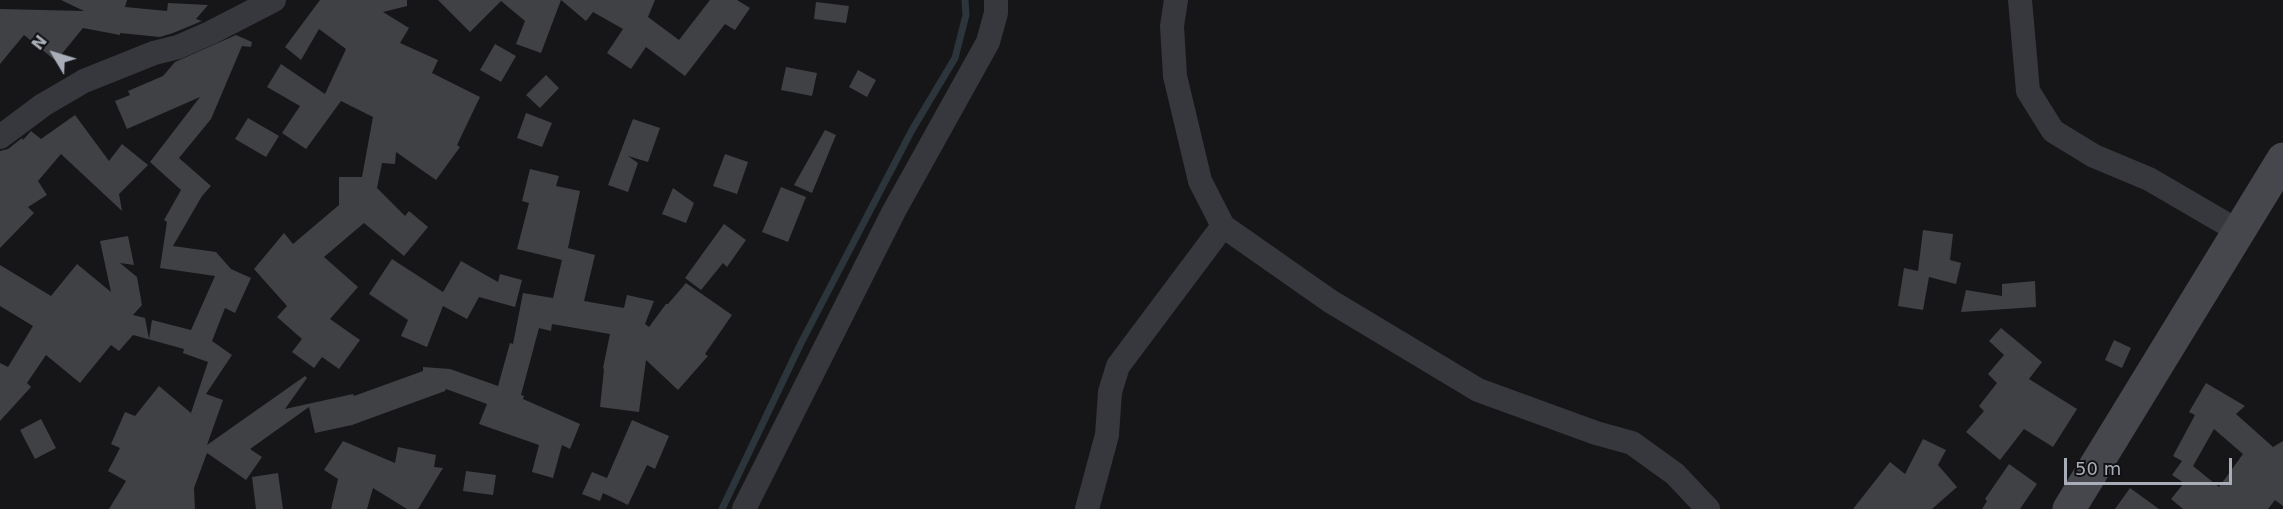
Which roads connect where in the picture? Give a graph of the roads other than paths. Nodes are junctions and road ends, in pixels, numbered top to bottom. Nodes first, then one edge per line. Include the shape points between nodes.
1 (274, 0) edge
2 (996, 0) edge
3 (1176, 0) edge
4 (2020, 0) edge
5 (0, 137) edge
6 (2283, 159) edge
7 (1223, 226) junction
8 (2240, 232) junction
9 (744, 509) edge
10 (1087, 509) edge
11 (1708, 509) edge
12 (2069, 509) edge

1 - 5 street via 178,47 84,81
2 - 9 street via 988,42 894,211
3 - 7 street via 1172,26 1175,76 1200,181
4 - 8 street via 2028,91 2053,131 2094,156 2149,179
6 - 8 main road
7 - 10 street via 1118,366 1110,392 1107,435
7 - 11 street via 1330,301 1478,390 1632,443 1675,474
8 - 12 main road

